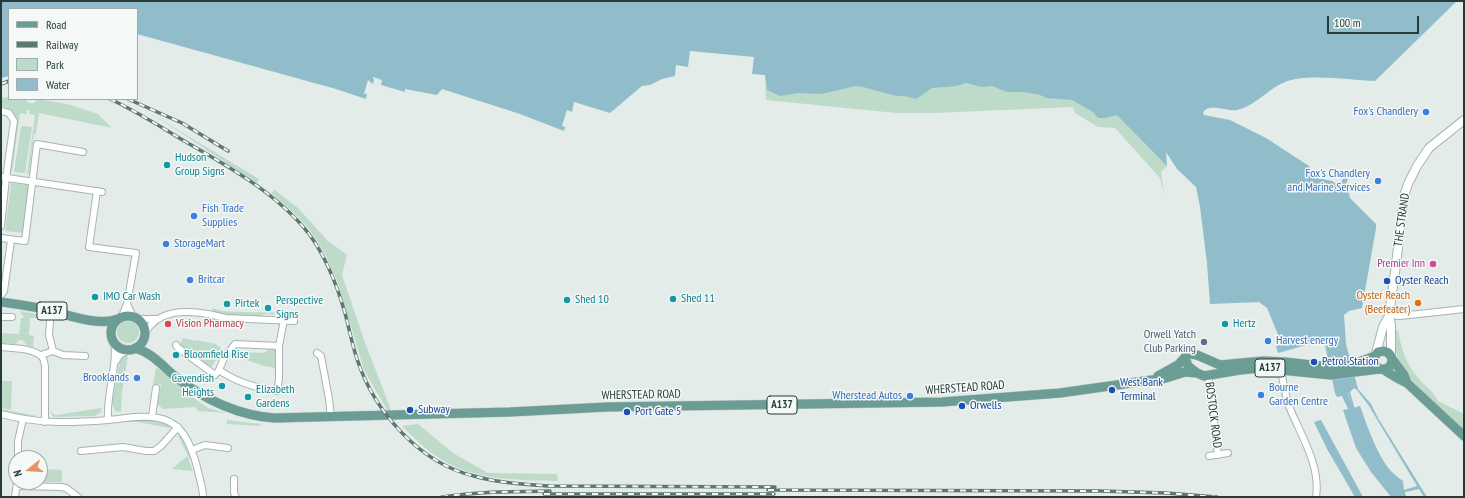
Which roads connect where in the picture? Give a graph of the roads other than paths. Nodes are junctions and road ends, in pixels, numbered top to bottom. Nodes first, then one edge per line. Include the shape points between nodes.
1 (1, 111) edge
2 (1464, 120) edge
3 (83, 152) dead end
4 (3, 178) edge
5 (32, 182) junction
6 (1, 226) edge
7 (1, 238) edge
8 (11, 240) junction
9 (2, 293) edge
10 (6, 303) edge
11 (127, 304) junction
12 (1464, 309) edge
13 (1, 317) edge
14 (12, 317) dead end
15 (1388, 317) junction
16 (160, 318) junction
17 (120, 319) junction
18 (138, 320) junction
19 (284, 320) junction
20 (50, 321) dead end
21 (294, 321) dead end
22 (93, 322) junction
23 (145, 335) junction
24 (113, 339) junction
25 (176, 345) dead end
26 (280, 346) junction
27 (1, 347) edge
28 (131, 349) junction
29 (53, 351) junction
30 (317, 353) dead end
31 (41, 355) junction
32 (1376, 355) junction
33 (86, 356) dead end
34 (152, 356) junction
35 (1185, 357) junction
36 (1392, 357) junction
37 (113, 368) junction
38 (1357, 368) junction
39 (1382, 369) junction
40 (219, 370) junction
41 (1281, 370) junction
42 (1331, 371) junction
43 (1197, 373) junction
44 (1208, 375) junction
45 (1148, 380) junction
46 (1408, 383) junction
47 (156, 388) dead end
48 (1, 414) edge
49 (152, 417) junction
50 (330, 417) junction
51 (23, 419) junction
52 (108, 420) junction
53 (45, 422) junction
54 (178, 427) junction
55 (1464, 436) edge
56 (228, 448) dead end
57 (18, 450) edge
58 (192, 450) junction
59 (81, 451) dead end
60 (1228, 454) dead end
61 (1218, 455) junction
62 (1209, 456) dead end
63 (234, 479) dead end
64 (48, 486) edge
65 (78, 497) edge
66 (203, 497) edge
67 (236, 497) edge
68 (1316, 497) edge

1 - 4 street via 9,113 14,121
2 - 15 main road, THE STRAND via 1429,148 1416,166 1408,184 1404,196
3 - 5 street via 37,144
4 - 5 street
4 - 6 street
5 - 8 street via 25,241
5 - 11 street via 100,191 89,247 136,253
7 - 8 street
8 - 9 street
9 - 10 street
10 - 22 main road, A137 via 41,308
11 - 17 street
11 - 18 street
12 - 15 street
13 - 14 street
15 - 32 main road, THE STRAND via 1383,326
15 - 36 main road, THE STRAND via 1391,325
16 - 18 street
16 - 19 street via 181,312 223,318
16 - 23 street via 150,325
17 - 18 main road, A137 via 128,316
17 - 22 main road, A137
17 - 24 main road via 112,327
18 - 23 main road, A137
19 - 21 street
19 - 26 street
20 - 29 street via 49,335
22 - 24 main road, A137
23 - 28 main road via 141,344
23 - 34 main road, WHERSTEAD ROAD / A137
24 - 28 main road, A137 via 119,347
24 - 37 street
25 - 40 street via 215,375
26 - 40 street via 235,344 224,358
26 - 40 street via 277,391 248,384
27 - 31 street via 28,350
28 - 34 main road, WHERSTEAD ROAD / A137
28 - 37 street via 117,358
29 - 31 street
29 - 33 street via 63,355
30 - 50 street via 321,356
31 - 53 street via 45,366
32 - 36 main road via 1384,351
32 - 38 main road, WHERSTEAD ROAD / A137
32 - 39 main road via 1374,363
34 - 50 main road, WHERSTEAD ROAD / A137 via 192,388 235,410 275,418
35 - 42 main road, WHERSTEAD ROAD / A137 via 1194,355 1220,365 1263,361 1285,362
35 - 43 main road via 1188,366
35 - 45 main road, WHERSTEAD ROAD / A137 via 1172,368
36 - 39 main road via 1391,366
36 - 46 main road
37 - 52 street
38 - 39 main road, WHERSTEAD ROAD / A137
38 - 42 main road, WHERSTEAD ROAD / A137
39 - 46 main road
41 - 42 main road, WHERSTEAD ROAD / A137
41 - 44 main road, WHERSTEAD ROAD / A137 via 1260,368
41 - 68 street via 1289,404 1314,468
43 - 44 main road, WHERSTEAD ROAD / A137
43 - 45 main road, WHERSTEAD ROAD / A137 via 1184,372
44 - 61 street, BOSTOCK ROAD
45 - 50 main road, WHERSTEAD ROAD / A137 via 1060,393 942,402 608,407
46 - 55 main road
47 - 49 street
48 - 51 street
49 - 52 street
49 - 54 street via 163,418
51 - 53 street
51 - 57 street
52 - 53 street
54 - 58 street
54 - 59 street via 154,451 123,447
56 - 58 street via 205,445
58 - 66 street
60 - 61 street, BOSTOCK ROAD
61 - 62 street, BOSTOCK ROAD
63 - 67 street
64 - 65 street via 66,488

